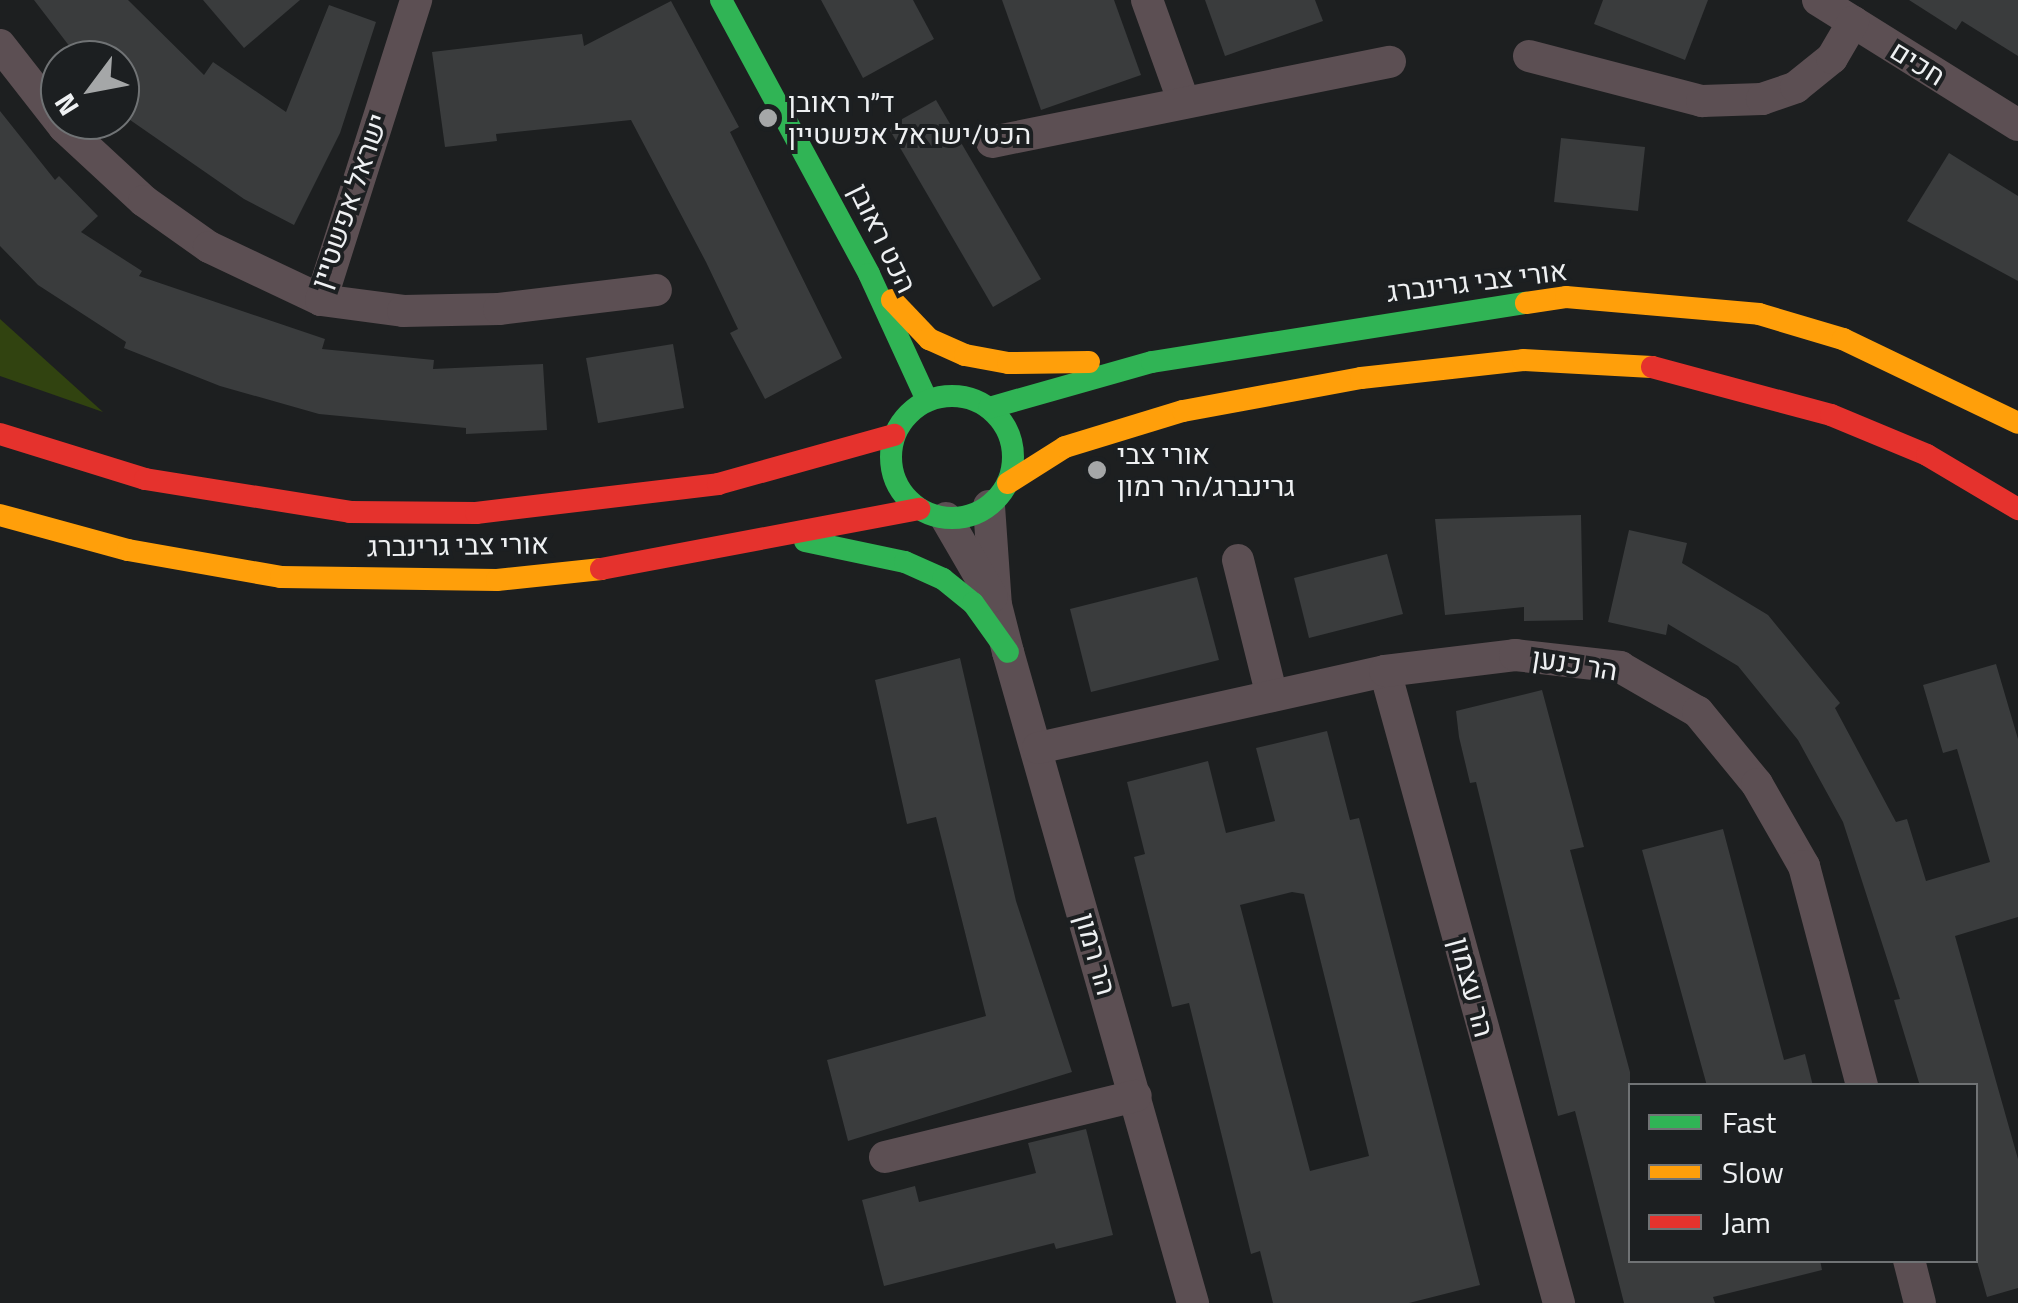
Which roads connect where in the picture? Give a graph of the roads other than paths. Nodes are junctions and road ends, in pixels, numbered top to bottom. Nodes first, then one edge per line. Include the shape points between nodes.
1 (416, 0) edge
2 (722, 0) edge
3 (1147, 0) edge
4 (1818, 0) edge
5 (1853, 22) junction
6 (0, 45) edge
7 (1529, 56) dead end
8 (1390, 62) dead end
9 (1184, 103) junction
10 (2018, 125) edge
11 (992, 142) dead end
12 (869, 274) junction
13 (656, 290) dead end
14 (320, 300) junction
15 (1152, 362) junction
16 (927, 400) junction
17 (988, 408) junction
18 (2018, 423) edge
19 (0, 434) edge
20 (894, 435) junction
21 (998, 494) junction
22 (2018, 510) edge
23 (932, 513) junction
24 (0, 515) edge
25 (782, 537) junction
26 (1238, 560) dead end
27 (996, 605) junction
28 (1008, 652) junction
29 (1384, 671) junction
30 (1272, 696) junction
31 (1038, 748) junction
32 (1861, 1083) edge
33 (1136, 1096) junction
34 (885, 1157) dead end
35 (1910, 1263) edge
36 (1193, 1303) edge
37 (1559, 1303) edge
38 (1920, 1303) edge

1 - 14 street, ישראל אפשטיין
2 - 12 main road, הכט ראובן
3 - 9 street
4 - 5 street, חכים
5 - 7 street via 1832,58 1796,87 1762,98 1702,101
5 - 10 street, חכים
6 - 14 street, ישראל אפשטיין via 64,127 144,201 210,247
8 - 9 street
9 - 11 street
12 - 15 main road via 929,340 964,355 1008,363
12 - 16 main road, הכט ראובן
13 - 14 street via 403,312
15 - 17 main road, אורי צבי גרינברג
15 - 18 main road, אורי צבי גרינברג via 1566,297 1759,314 1844,338
16 - 17 main road via 958,396
16 - 20 main road
17 - 21 main road via 1011,442
19 - 20 main road, אורי צבי גרינברג via 144,479 350,512 568,506 718,484
20 - 23 main road via 897,484
21 - 22 main road via 1065,447 1182,410 1361,378 1524,360 1668,368 1830,415 1927,455
21 - 23 main road
21 - 27 street, הר רמון
23 - 25 main road, אורי צבי גרינברג
23 - 27 street, הר רמון
24 - 25 main road, אורי צבי גרינברג via 128,550 281,577 497,580 632,566
25 - 28 main road via 874,554 943,580 973,603
26 - 30 street
27 - 28 street, הר רמון
28 - 31 street, הר רמון
29 - 30 street, הר כנען
29 - 32 street, הר כנען via 1515,655 1620,667 1698,712 1758,784 1804,866
29 - 37 street, הר עצמון
30 - 31 street, הר כנען
31 - 33 street, הר רמון
33 - 34 street
33 - 36 street, הר רמון
35 - 38 street

